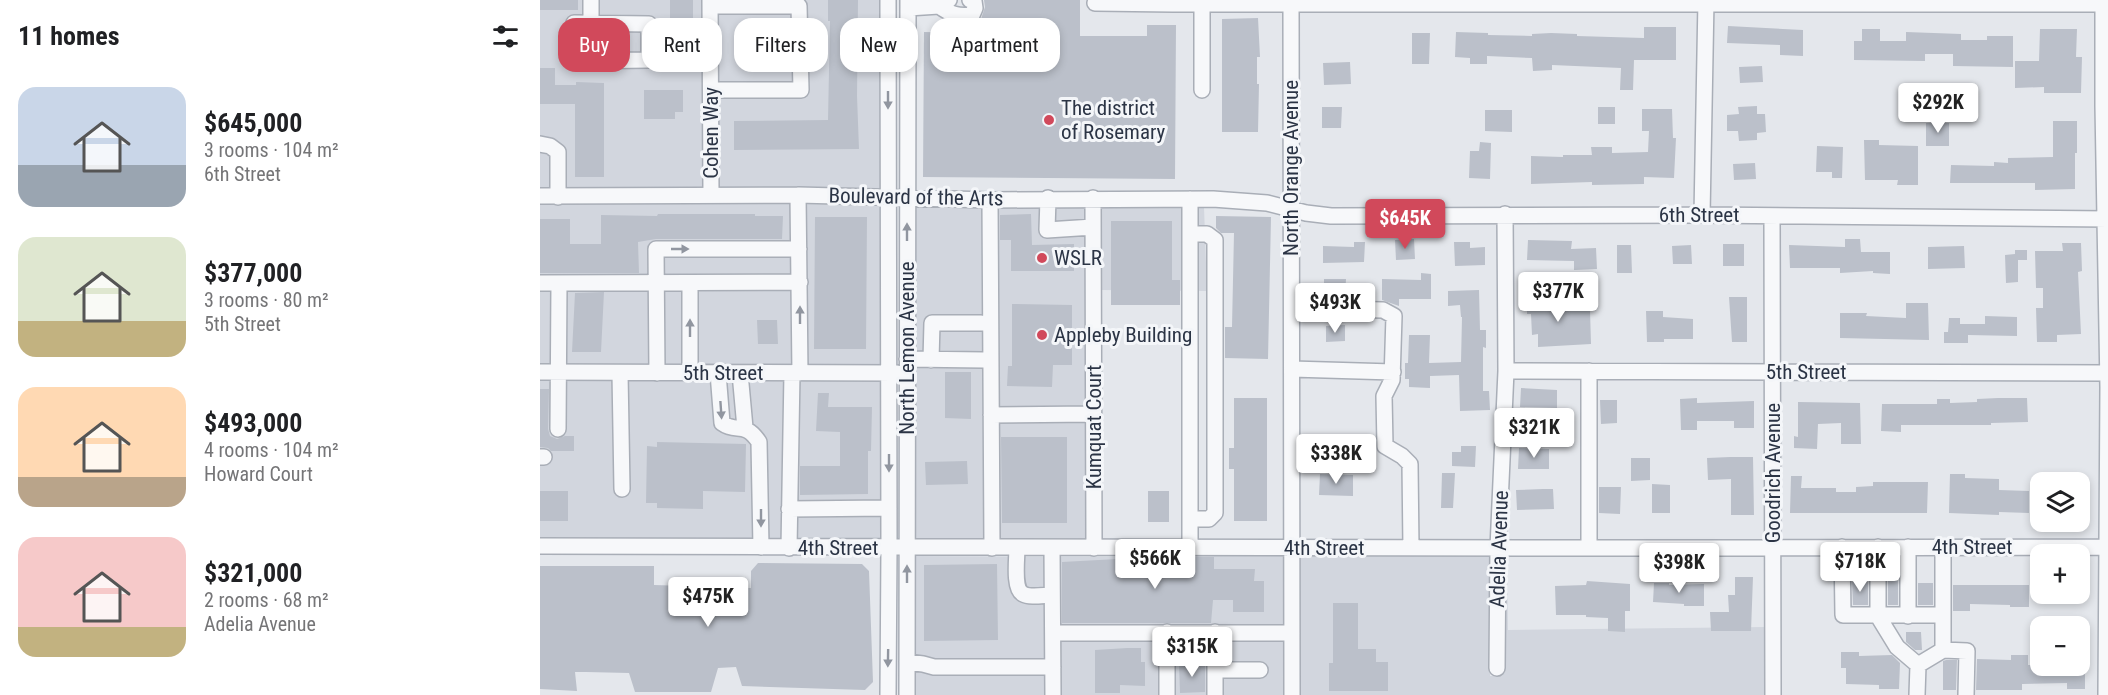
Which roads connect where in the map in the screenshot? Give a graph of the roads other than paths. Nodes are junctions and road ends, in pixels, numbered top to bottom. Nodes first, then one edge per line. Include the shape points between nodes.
1 (591, 0) edge
2 (888, 0) edge
3 (970, 0) edge
4 (1096, 2) edge
5 (1173, 2) edge
6 (1291, 2) edge
7 (1706, 2) edge
8 (710, 3) edge
9 (944, 3) edge
10 (2105, 3) edge
11 (908, 4) edge
12 (1202, 4) junction
13 (591, 18) edge
14 (591, 23) joint
15 (711, 90) junction
16 (1202, 90) dead end
17 (540, 144) edge
18 (711, 195) junction
19 (798, 195) junction
20 (540, 196) edge
21 (558, 197) junction
22 (889, 197) junction
23 (907, 198) junction
24 (1048, 198) junction
25 (1093, 198) junction
26 (1190, 199) junction
27 (990, 200) junction
28 (1291, 210) junction
29 (1505, 214) junction
30 (1702, 215) junction
31 (1772, 216) junction
32 (2106, 219) edge
33 (1093, 227) junction
34 (1190, 234) junction
35 (799, 249) junction
36 (800, 282) junction
37 (540, 283) edge
38 (656, 283) junction
39 (690, 283) junction
40 (559, 284) junction
41 (1292, 309) junction
42 (981, 323) dead end
43 (932, 360) junction
44 (984, 360) dead end
45 (907, 366) junction
46 (1292, 369) junction
47 (1506, 371) junction
48 (540, 372) edge
49 (558, 372) junction
50 (1190, 372) junction
51 (1393, 372) junction
52 (1589, 372) junction
53 (1773, 372) junction
54 (620, 373) junction
55 (657, 373) junction
56 (690, 373) junction
57 (718, 373) junction
58 (740, 373) junction
59 (796, 373) junction
60 (889, 373) junction
61 (1215, 373) junction
62 (2107, 382) edge
63 (1094, 414) junction
64 (991, 415) junction
65 (745, 428) junction
66 (558, 429) dead end
67 (622, 489) dead end
68 (889, 508) junction
69 (789, 509) junction
70 (1190, 519) junction
71 (540, 546) edge
72 (761, 547) junction
73 (1190, 547) junction
74 (1773, 547) junction
75 (1842, 547) junction
76 (1878, 547) junction
77 (1908, 547) junction
78 (1943, 547) junction
79 (2108, 547) edge
80 (789, 548) junction
81 (889, 548) junction
82 (907, 548) junction
83 (992, 548) junction
84 (1017, 548) junction
85 (1052, 548) junction
86 (1095, 548) junction
87 (1292, 548) junction
88 (1411, 548) junction
89 (1498, 548) junction
90 (1589, 548) junction
91 (1052, 595) junction
92 (2108, 597) edge
93 (1943, 615) junction
94 (1878, 616) junction
95 (1908, 616) junction
96 (1053, 633) junction
97 (1167, 633) junction
98 (1215, 633) junction
99 (1292, 633) junction
100 (1943, 650) junction
101 (907, 662) junction
102 (1918, 665) junction
103 (1053, 667) junction
104 (1497, 668) dead end
105 (1216, 670) junction
106 (1260, 670) dead end
107 (888, 695) edge
108 (907, 695) edge
109 (1053, 695) edge
110 (1167, 695) edge
111 (1215, 695) edge
112 (1292, 695) edge
113 (1773, 695) edge
114 (1917, 695) edge
115 (1966, 695) edge
116 (2106, 695) edge

1 - 13 street
2 -> 22 street
3 - 9 street via 975,8 972,15 950,14
4 - 5 street
5 - 12 street
6 - 7 street
6 - 12 street
6 - 28 street, North Orange Avenue
7 - 10 street
7 - 30 street
8 - 15 street, Cohen Way
8 - 15 street via 799,6 801,90
9 - 11 street
10 - 32 street
11 - 23 street, North Lemon Avenue
12 - 16 street
14 - 14 street via 574,23 574,61 649,60 649,24
15 - 18 street, Cohen Way
17 - 21 street via 558,152
18 - 19 street, Boulevard of the Arts
18 - 21 street, Boulevard of the Arts
19 - 22 street, Boulevard of the Arts
19 - 35 street
20 - 21 street, Boulevard of the Arts
22 - 23 street, Boulevard of the Arts
22 - 60 street
23 - 27 street, Boulevard of the Arts
45 -> 23 street, North Lemon Avenue
24 - 25 street, Boulevard of the Arts
24 - 27 street, Boulevard of the Arts
24 - 33 street via 1047,230
25 - 26 street, Boulevard of the Arts
25 - 33 street, Kumquat Court
26 - 28 street, Boulevard of the Arts via 1257,202
26 - 34 street
27 - 64 street
28 - 29 street, 6th Street via 1331,216
28 - 41 street, North Orange Avenue
29 - 30 street, 6th Street
29 - 47 street, Adelia Avenue
30 - 31 street, 6th Street
31 - 32 street, 6th Street
31 - 53 street, Goodrich Avenue
32 - 62 street
33 - 63 street, Kumquat Court
34 - 50 street
34 - 61 street via 1207,234 1215,240
35 - 36 street
38 -> 35 street via 656,249
36 - 39 street
59 -> 36 street
37 - 40 street
38 - 39 street
38 - 40 street
38 - 55 street
56 -> 39 street
40 - 49 street
41 - 46 street, North Orange Avenue
41 - 51 street via 1383,310 1394,316
42 - 43 street via 932,323
43 - 44 street, 5th Street
43 - 45 street, 5th Street
45 - 60 street, 5th Street
45 - 82 street, North Lemon Avenue
46 - 51 street
46 - 87 street, North Orange Avenue
47 - 52 street, 5th Street
47 - 89 street, Adelia Avenue
48 - 49 street, 5th Street
49 - 54 street, 5th Street
49 - 66 street
50 - 61 street
50 - 70 street
51 - 88 street via 1384,396 1385,446 1410,464
52 - 53 street, 5th Street
52 - 90 street
53 - 62 street, 5th Street
53 - 74 street, Goodrich Avenue
54 - 55 street, 5th Street
54 - 67 street
55 - 56 street, 5th Street
56 - 57 street, 5th Street
57 - 58 street, 5th Street
57 -> 65 street via 722,423
58 - 59 street, 5th Street
58 - 65 street
59 - 60 street, 5th Street
59 - 69 street
60 -> 68 street
61 - 70 street via 1215,513 1209,519
62 - 79 street
63 - 64 street
63 - 86 street, Kumquat Court
64 - 83 street
65 -> 72 street via 759,442
68 - 69 street
68 - 81 street
69 - 80 street
70 - 73 street
71 - 72 street, 4th Street
72 - 80 street, 4th Street
73 - 86 street, 4th Street
73 - 87 street, 4th Street
74 - 75 street, 4th Street
74 - 90 street, 4th Street
74 - 113 street, Goodrich Avenue
75 - 76 street, 4th Street
75 - 94 street via 1843,615
76 - 77 street, 4th Street
76 - 94 street
77 - 78 street, 4th Street
77 - 95 street
78 - 79 street, 4th Street
78 - 93 street
79 - 92 street
80 - 81 street, 4th Street
81 - 82 street, 4th Street
81 -> 107 street
82 - 83 street, 4th Street
101 -> 82 street, North Lemon Avenue
83 - 84 street, 4th Street
84 - 85 street, 4th Street
84 - 91 street via 1019,591 1024,595
85 - 86 street, 4th Street
85 - 91 street
87 - 88 street, 4th Street
87 - 99 street, North Orange Avenue
88 - 89 street, 4th Street
89 - 90 street, 4th Street
89 - 104 street, Adelia Avenue
91 - 96 street
92 - 116 street
93 - 95 street
93 - 100 street
94 - 95 street
94 - 102 street via 1898,647
96 - 97 street
96 - 103 street
97 - 98 street
97 - 110 street
98 - 99 street
98 - 105 street
99 - 112 street, North Orange Avenue
100 - 102 street
100 - 115 street via 1967,651
101 - 103 street via 934,667
101 - 108 street, North Lemon Avenue
102 - 114 street
103 - 109 street
105 - 106 street
105 - 111 street

